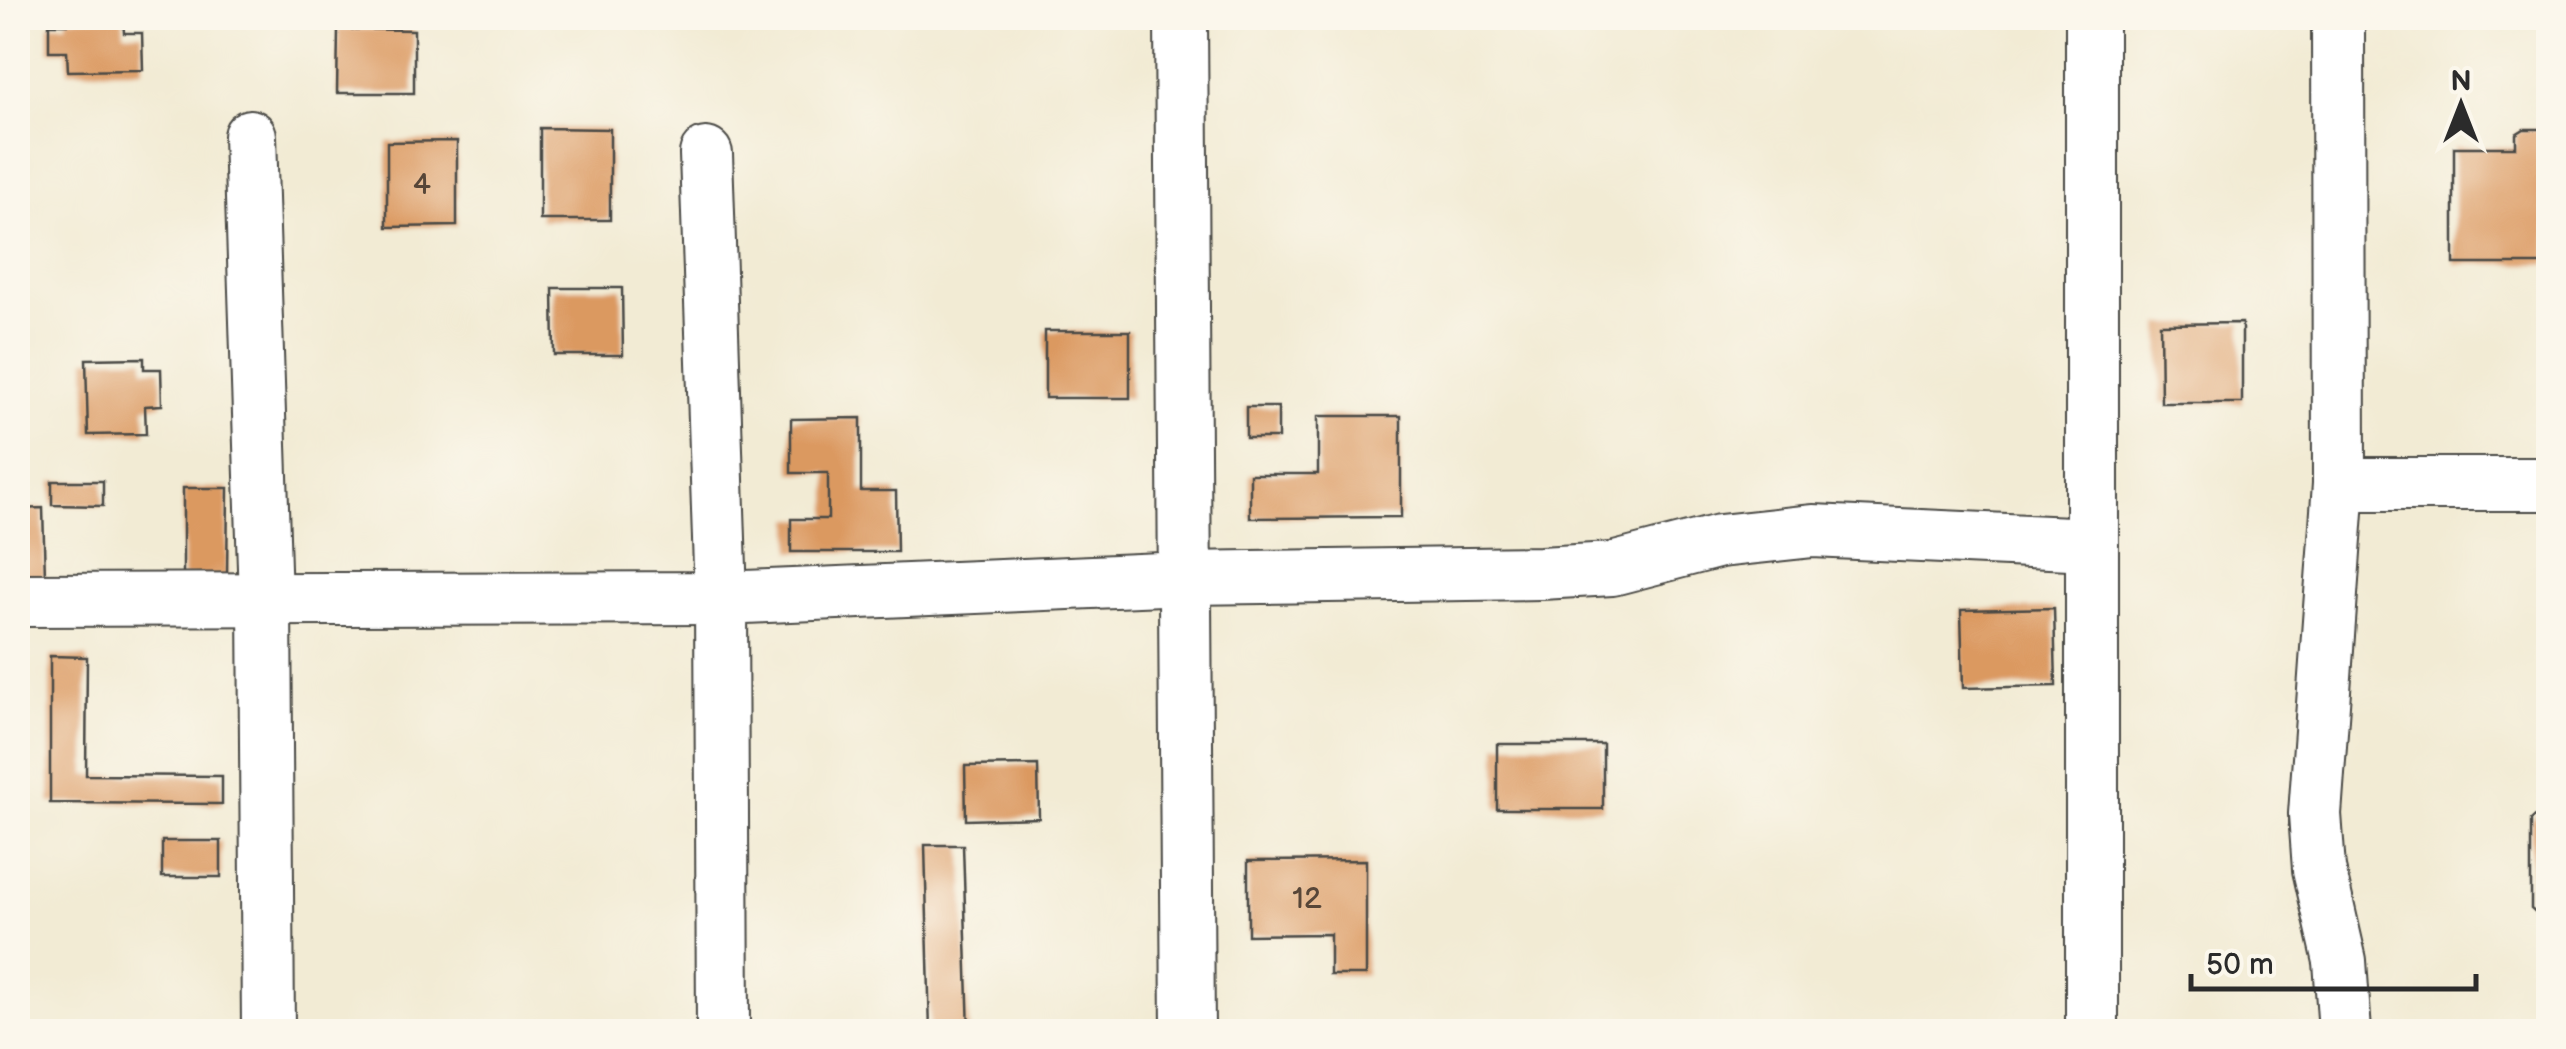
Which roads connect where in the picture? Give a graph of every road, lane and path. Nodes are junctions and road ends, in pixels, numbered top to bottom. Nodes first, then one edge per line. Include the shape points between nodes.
1 (1181, 18) edge
2 (2092, 18) edge
3 (2338, 18) edge
4 (250, 136) dead end
5 (706, 154) dead end
6 (2340, 484) junction
7 (2548, 484) edge
8 (2092, 544) junction
9 (1185, 578) junction
10 (721, 598) junction
11 (266, 599) junction
12 (18, 600) edge
13 (268, 1032) edge
14 (723, 1032) edge
15 (1188, 1032) edge
16 (2092, 1032) edge
17 (2345, 1032) edge

1 - 9 street
2 - 8 street
3 - 6 street
4 - 11 street
5 - 10 street
6 - 7 street
6 - 17 street via 2315,814
8 - 9 street via 1814,531 1720,541 1612,569
8 - 16 street
9 - 10 street
9 - 15 street
10 - 11 street
10 - 14 street
11 - 12 street
11 - 13 street

